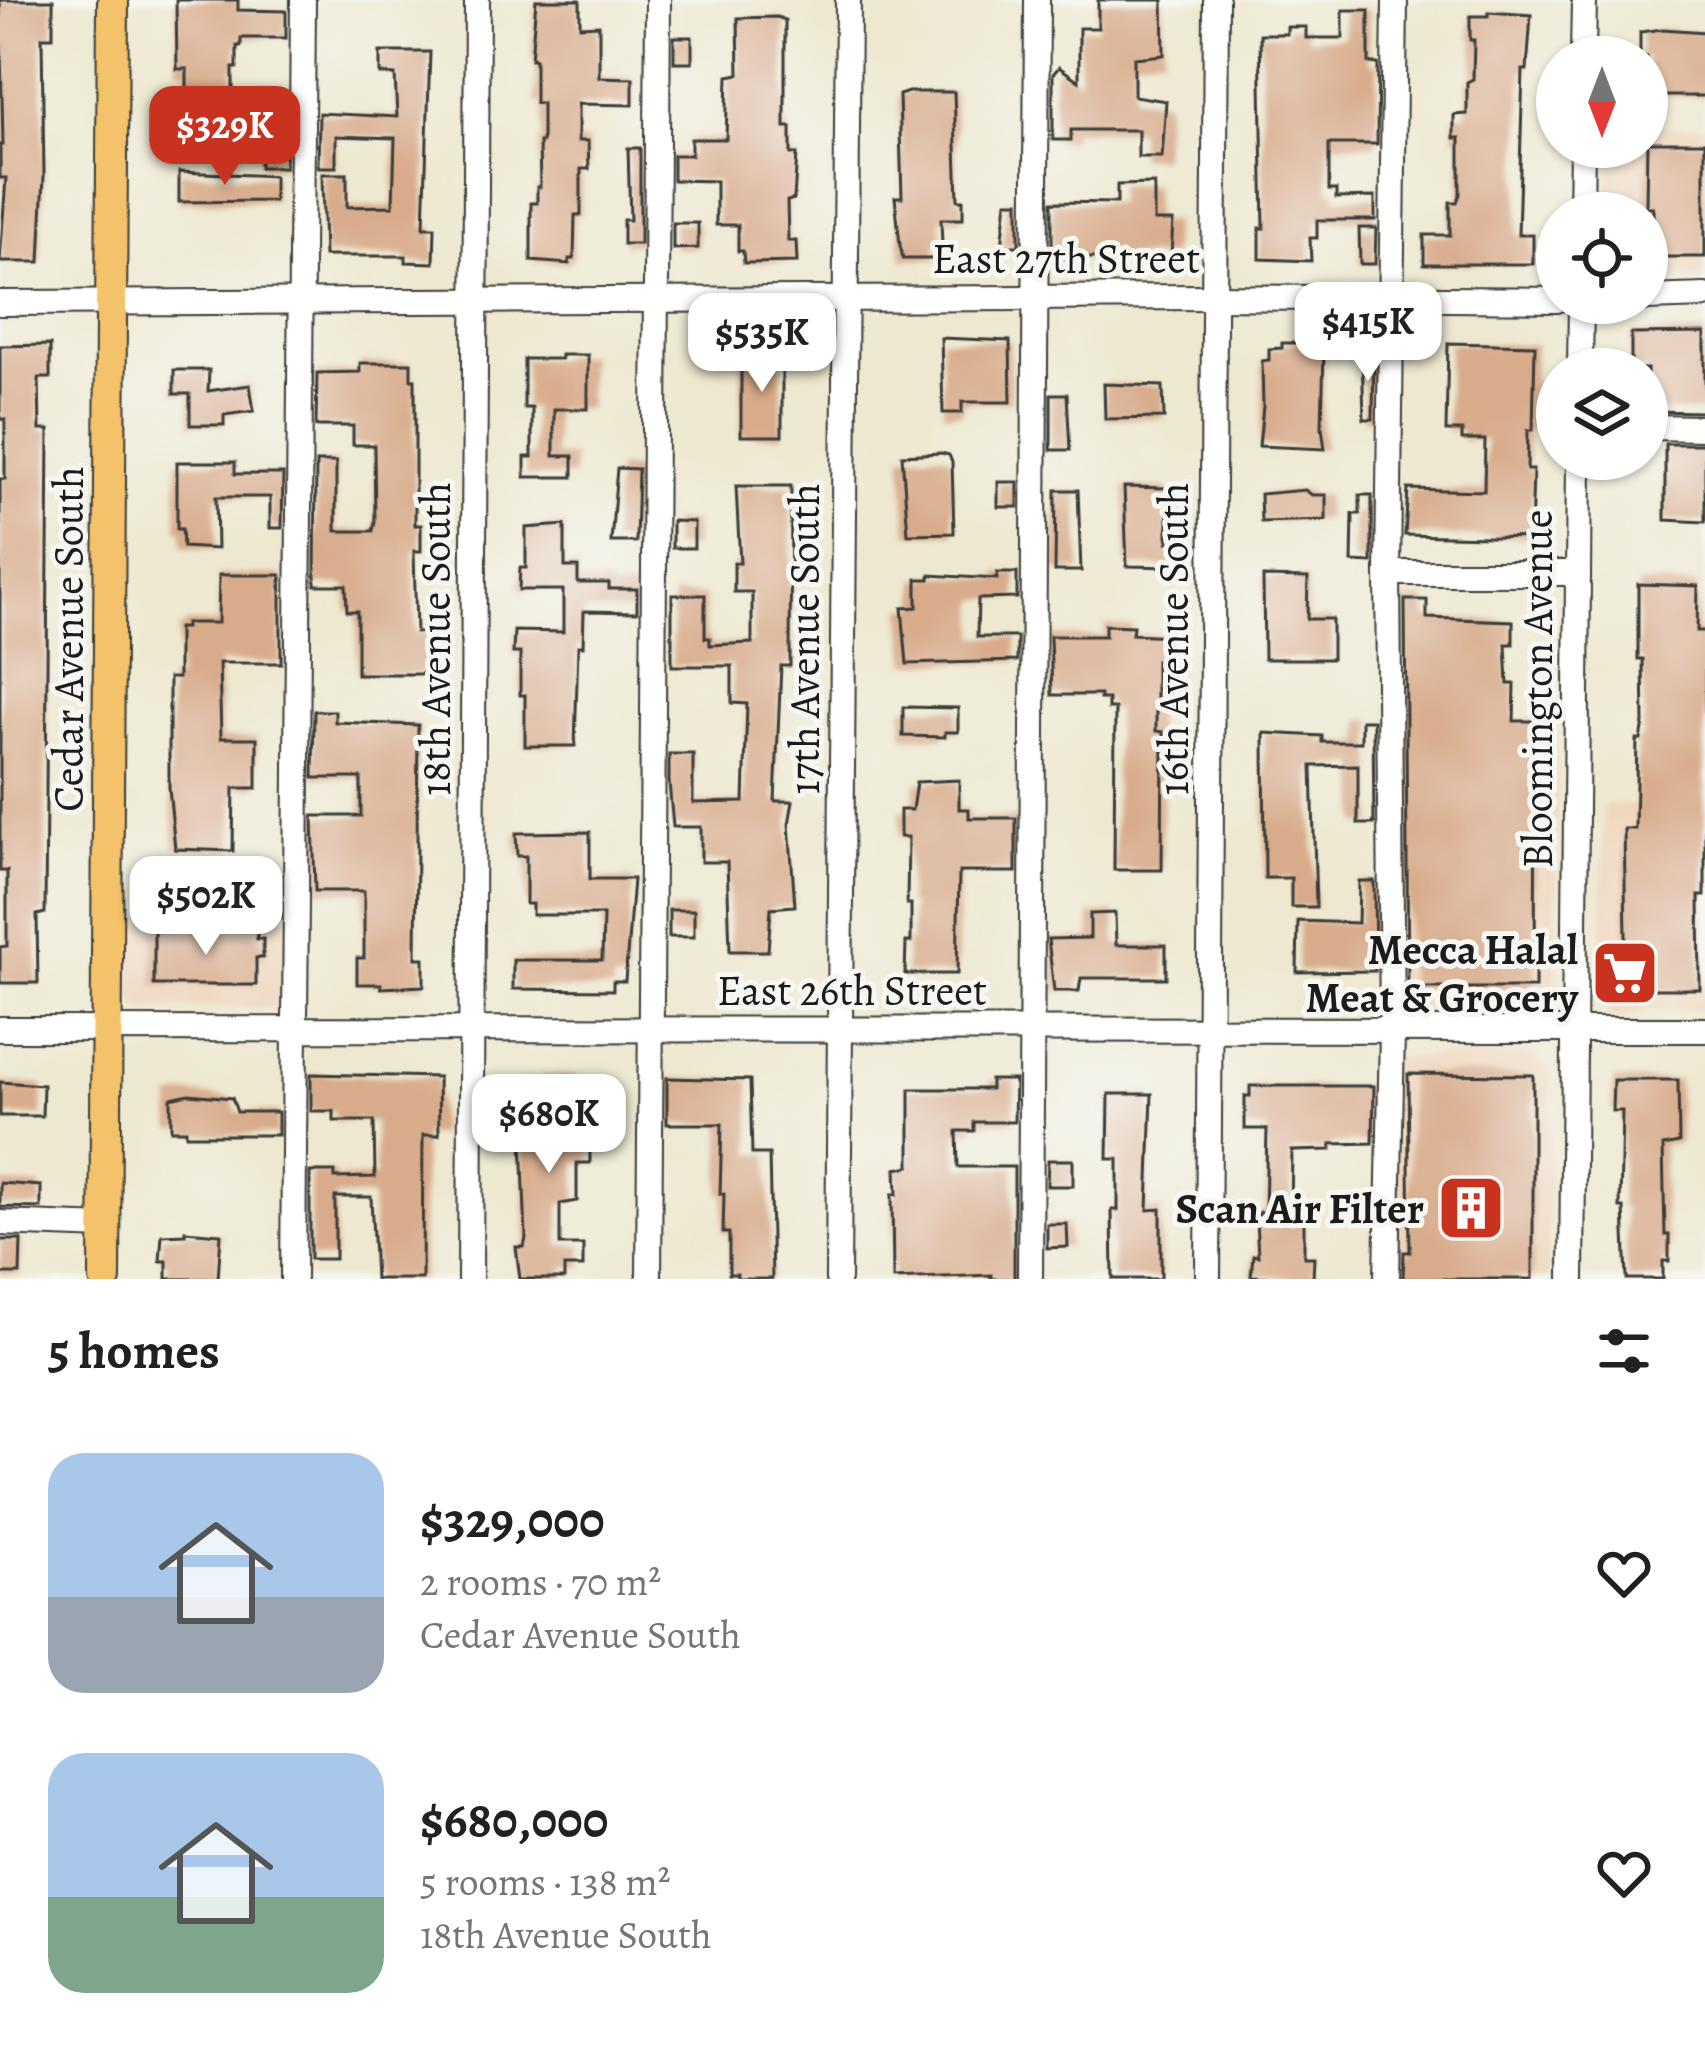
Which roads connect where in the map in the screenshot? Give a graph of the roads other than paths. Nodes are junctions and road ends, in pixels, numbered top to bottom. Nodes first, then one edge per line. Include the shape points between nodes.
1 (113, 0) edge
2 (303, 0) edge
3 (477, 0) edge
4 (658, 0) edge
5 (848, 0) edge
6 (1037, 0) edge
7 (1216, 0) edge
8 (1395, 0) edge
9 (1584, 0) edge
10 (1583, 36) edge
11 (1705, 296) edge
12 (1036, 297) junction
13 (1213, 297) junction
14 (1668, 297) edge
15 (846, 298) junction
16 (301, 300) junction
17 (476, 300) junction
18 (657, 300) junction
19 (1536, 300) edge
20 (1394, 301) junction
21 (112, 302) junction
22 (0, 303) edge
23 (1668, 428) edge
24 (1705, 428) edge
25 (1578, 480) edge
26 (1576, 572) junction
27 (1388, 573) junction
28 (0, 1029) edge
29 (841, 1029) junction
30 (1032, 1029) junction
31 (1210, 1029) junction
32 (294, 1030) junction
33 (472, 1030) junction
34 (651, 1030) junction
35 (1574, 1030) junction
36 (1705, 1030) edge
37 (1392, 1031) junction
38 (107, 1032) junction
39 (0, 1223) edge
40 (106, 1227) junction
41 (105, 1279) edge
42 (293, 1279) edge
43 (470, 1279) edge
44 (649, 1279) edge
45 (838, 1279) edge
46 (1030, 1279) edge
47 (1208, 1279) edge
48 (1388, 1279) edge
49 (1572, 1279) edge

1 - 21 main road, Cedar Avenue South
2 - 16 street
3 - 17 street, 18th Avenue South
4 - 18 street
5 - 15 street, 17th Avenue South
6 - 12 street
7 - 13 street, 16th Avenue South
8 - 20 street
9 - 10 street
11 - 14 street
12 - 13 street, East 27th Street
12 - 15 street, East 27th Street
12 - 30 street
13 - 20 street, East 27th Street
13 - 31 street, 16th Avenue South
15 - 18 street, East 27th Street
15 - 29 street, 17th Avenue South
16 - 17 street, East 27th Street
16 - 21 street, East 27th Street
16 - 32 street
17 - 18 street, East 27th Street
17 - 33 street, 18th Avenue South
18 - 34 street
19 - 20 street, East 27th Street
20 - 27 street
21 - 22 street, East 27th Street
21 - 38 main road, Cedar Avenue South
23 - 24 street
25 - 26 street, Bloomington Avenue
26 - 27 street
26 - 35 street, Bloomington Avenue
27 - 37 street
28 - 38 street, East 26th Street
29 - 30 street, East 26th Street
29 - 34 street, East 26th Street
29 - 45 street, 17th Avenue South
30 - 31 street, East 26th Street
30 - 46 street
31 - 37 street, East 26th Street
31 - 47 street, 16th Avenue South
32 - 33 street, East 26th Street
32 - 38 street, East 26th Street
32 - 42 street
33 - 34 street, East 26th Street
33 - 43 street, 18th Avenue South
34 - 44 street
35 - 36 street, East 26th Street
35 - 37 street, East 26th Street
35 - 49 street, Bloomington Avenue
37 - 48 street
38 - 40 main road, Cedar Avenue South
39 - 40 street
40 - 41 main road, Cedar Avenue South

